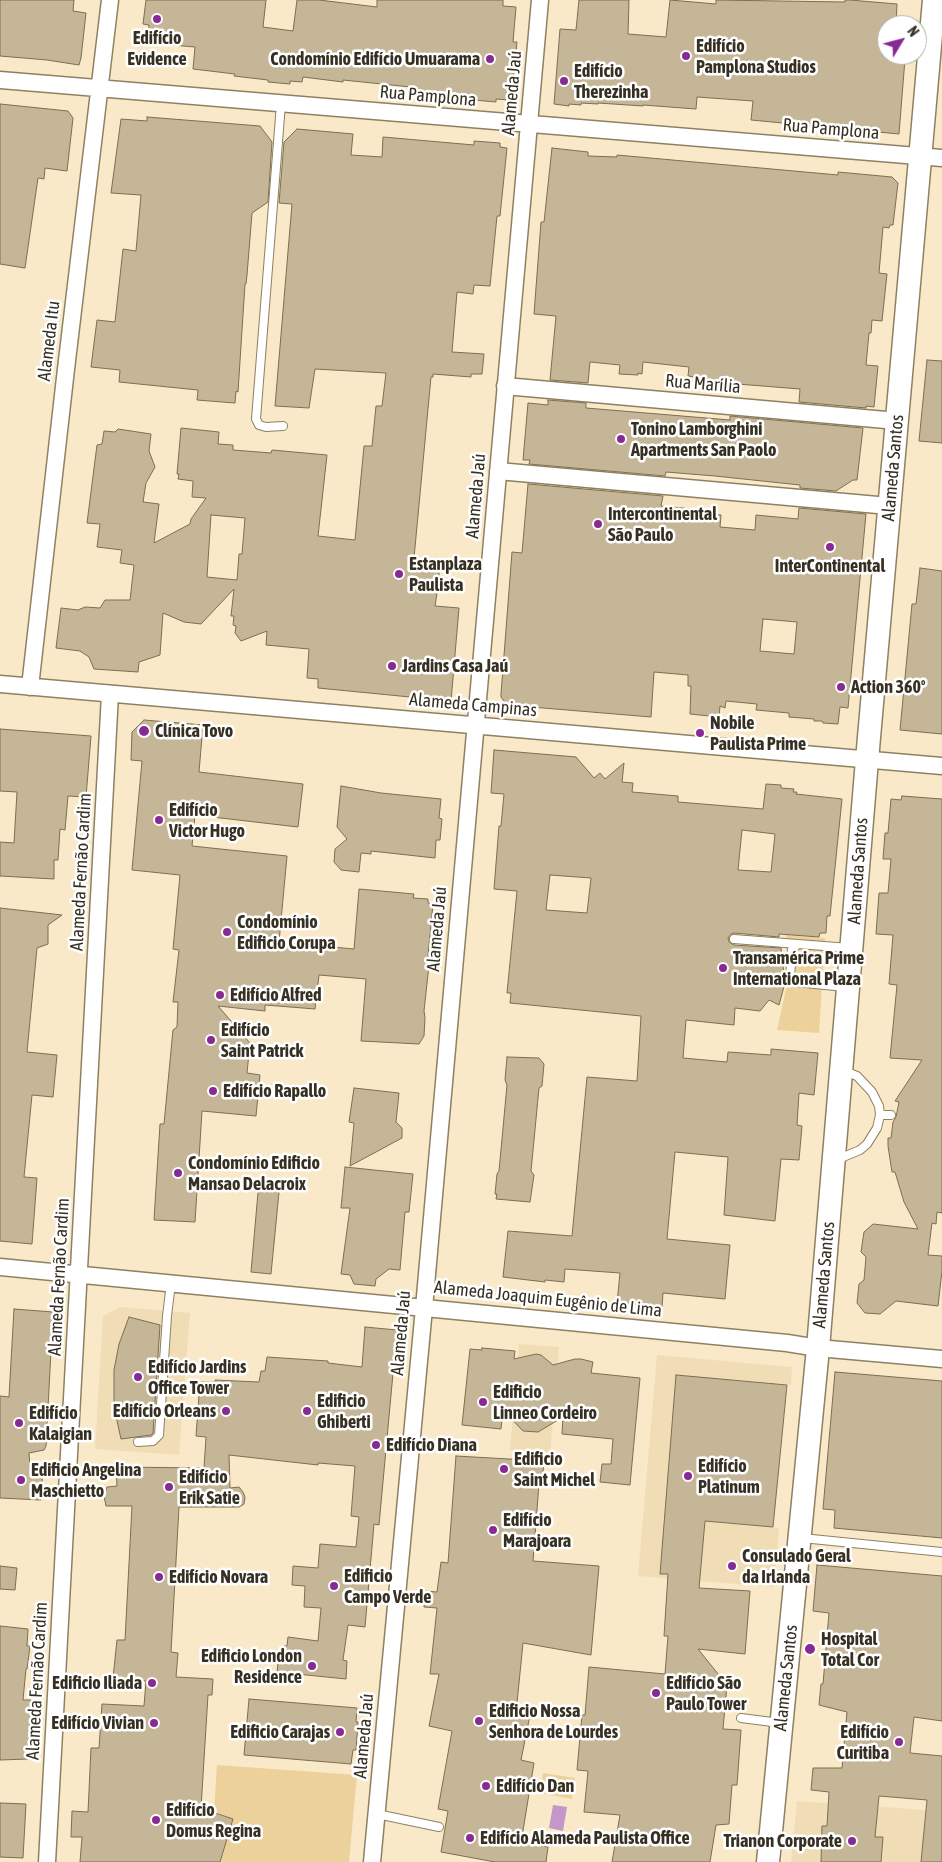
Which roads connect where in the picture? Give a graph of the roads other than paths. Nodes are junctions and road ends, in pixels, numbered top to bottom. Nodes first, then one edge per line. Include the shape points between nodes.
1 (110, 0) edge
2 (540, 0) edge
3 (934, 0) edge
4 (0, 80) edge
5 (100, 89) junction
6 (281, 104) junction
7 (529, 124) junction
8 (931, 157) edge
9 (505, 386) junction
10 (896, 421) junction
11 (283, 426) dead end
12 (498, 471) junction
13 (889, 506) junction
14 (0, 684) edge
15 (30, 687) junction
16 (110, 694) junction
17 (475, 726) junction
18 (867, 760) junction
19 (942, 766) edge
20 (734, 939) dead end
21 (798, 944) junction
22 (852, 948) junction
23 (849, 987) junction
24 (842, 1070) junction
25 (880, 1115) junction
26 (891, 1115) dead end
27 (834, 1161) junction
28 (0, 1267) edge
29 (80, 1274) junction
30 (171, 1283) junction
31 (424, 1308) junction
32 (818, 1348) junction
33 (942, 1360) edge
34 (138, 1442) dead end
35 (800, 1538) junction
36 (942, 1552) edge
37 (741, 1718) dead end
38 (782, 1723) junction
39 (377, 1814) junction
40 (439, 1827) dead end
41 (47, 1862) edge
42 (372, 1862) edge
43 (768, 1862) edge

1 - 5 street, Alameda Itu
2 - 7 street, Alameda Jaú
3 - 8 street, Alameda Santos
4 - 5 street, Rua Pamplona
5 - 6 street, Rua Pamplona
5 - 15 street, Alameda Itu
6 - 7 street, Rua Pamplona
6 - 11 lane via 256,419 259,425 266,427
7 - 8 street, Rua Pamplona
7 - 9 street, Alameda Jaú
8 - 10 street, Alameda Santos
9 - 10 street, Rua Marília
9 - 12 street, Alameda Jaú
10 - 13 street, Alameda Santos
12 - 13 street
12 - 17 street, Alameda Jaú
13 - 18 street, Alameda Santos
14 - 15 street, Alameda Campinas
15 - 16 street, Alameda Campinas
16 - 17 street, Alameda Campinas
16 - 29 street, Alameda Fernão Cardim
17 - 18 street, Alameda Campinas
17 - 31 street, Alameda Jaú
18 - 19 street, Alameda Campinas
18 - 22 street, Alameda Santos
20 - 21 lane
21 - 22 lane
21 - 23 lane via 792,949 790,977 795,982
22 - 23 street, Alameda Santos
23 - 24 street, Alameda Santos
24 - 25 lane via 857,1076 872,1092
24 - 27 street, Alameda Santos
25 - 26 lane
25 - 27 lane via 877,1128 866,1144 855,1153
27 - 32 street, Alameda Santos
28 - 29 street, Alameda Joaquim Eugênio de Lima
29 - 30 street, Alameda Joaquim Eugênio de Lima
29 - 41 street, Alameda Fernão Cardim
30 - 31 street, Alameda Joaquim Eugênio de Lima
30 - 34 lane via 159,1435 153,1441
31 - 32 street, Alameda Joaquim Eugênio de Lima
31 - 39 street, Alameda Jaú
32 - 33 street, Alameda Joaquim Eugênio de Lima
32 - 35 street, Alameda Santos
35 - 36 lane
35 - 38 street, Alameda Santos
37 - 38 lane
38 - 43 street, Alameda Santos
39 - 40 lane
39 - 42 street, Alameda Jaú

